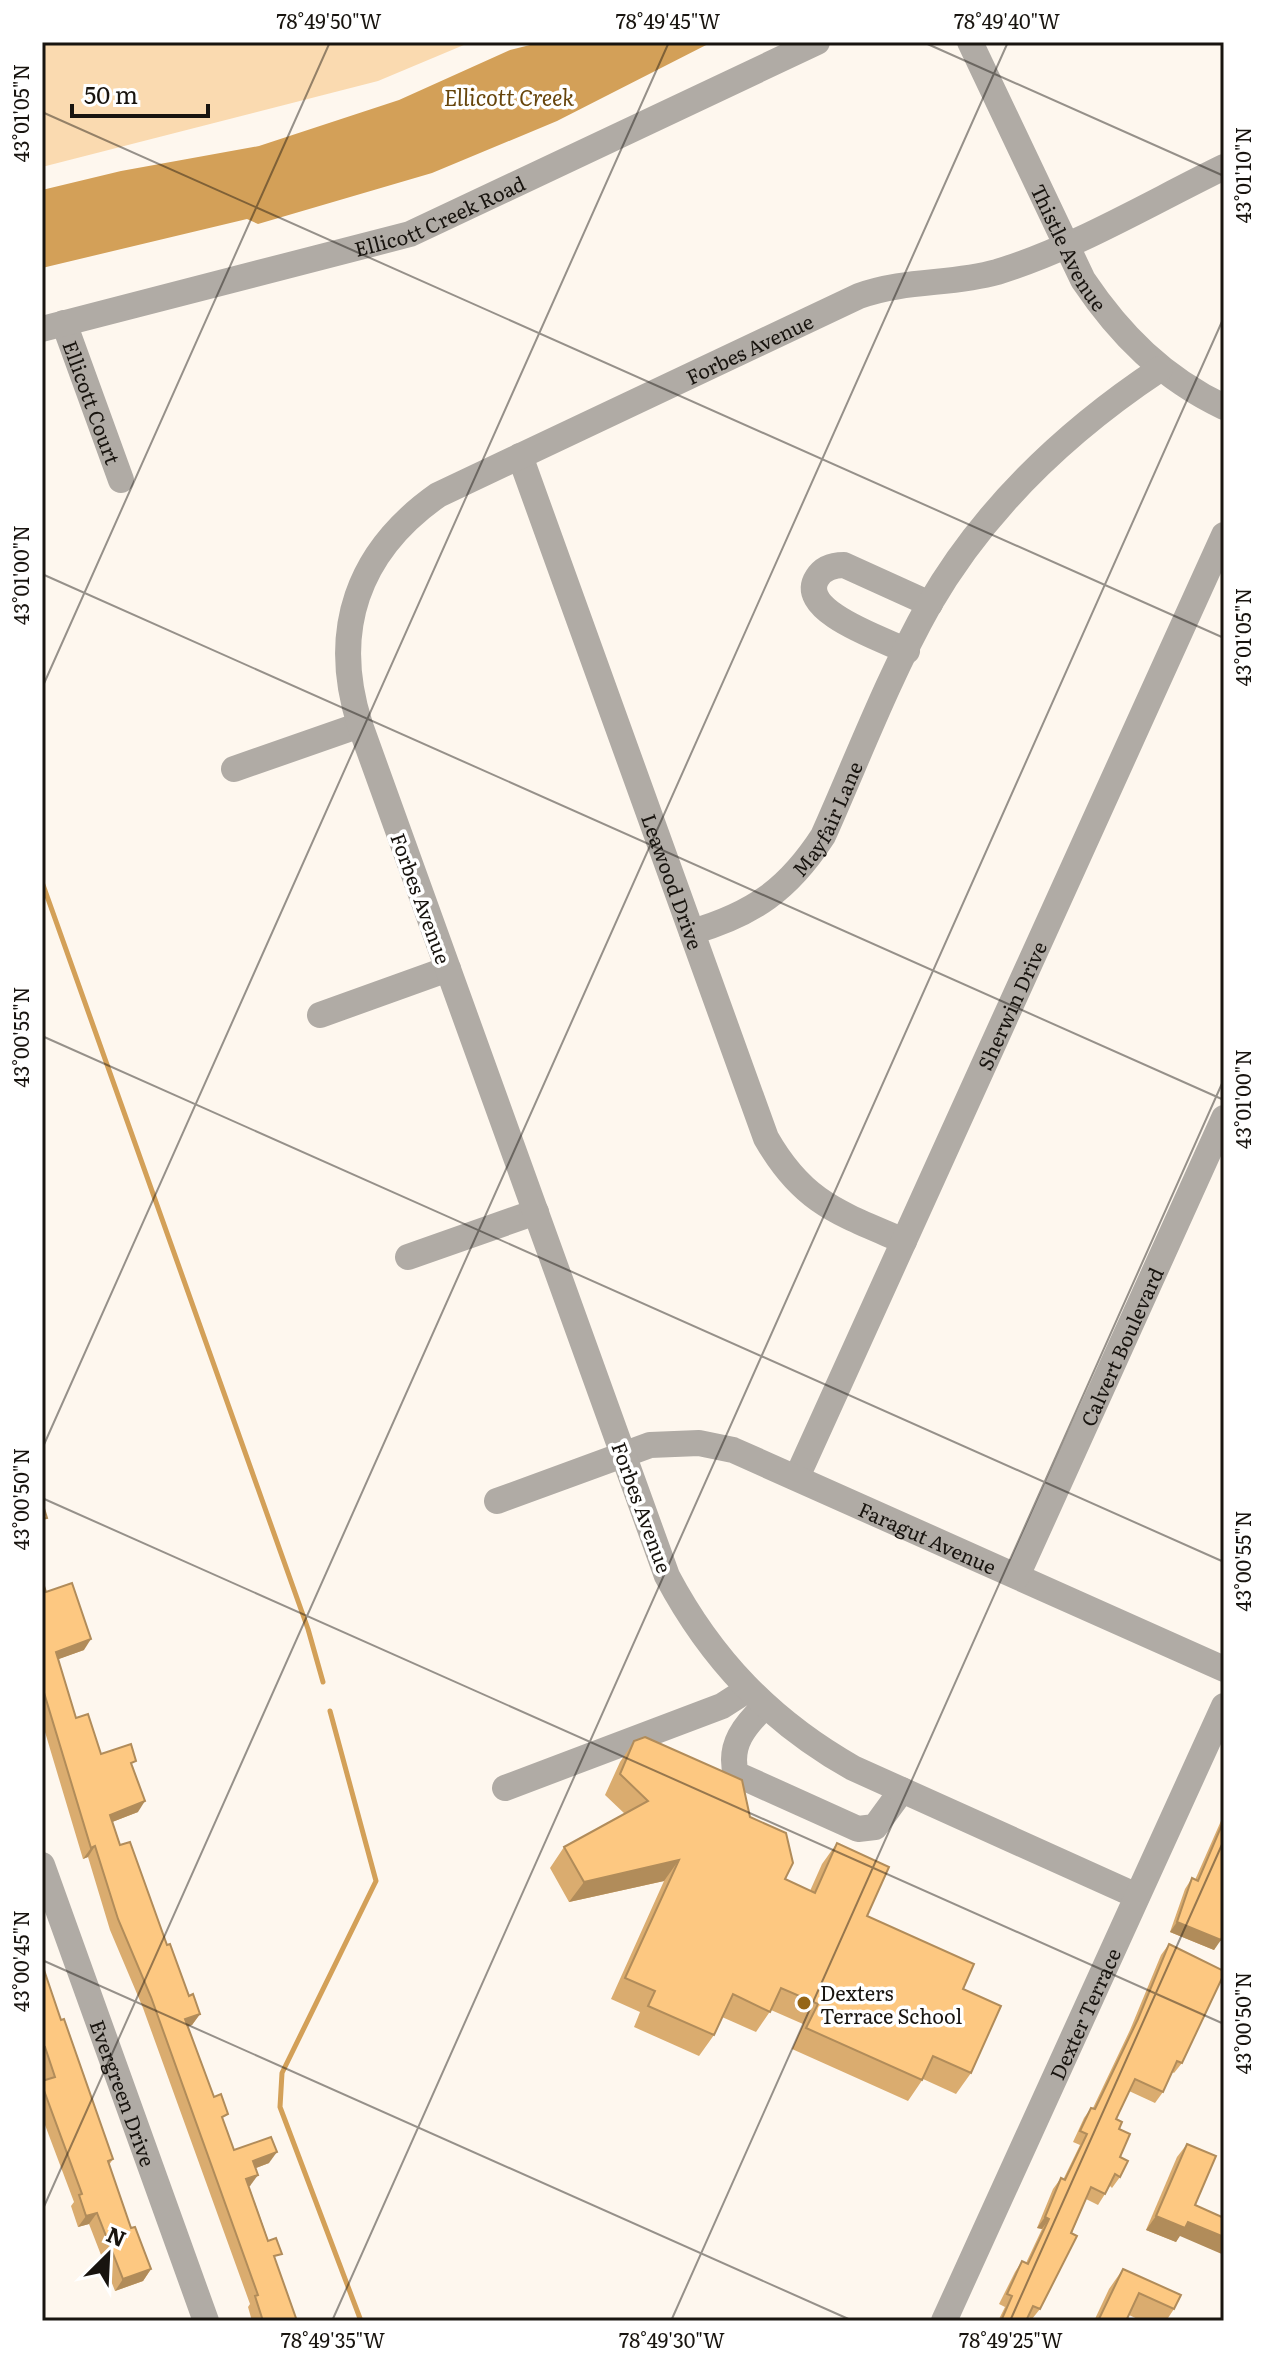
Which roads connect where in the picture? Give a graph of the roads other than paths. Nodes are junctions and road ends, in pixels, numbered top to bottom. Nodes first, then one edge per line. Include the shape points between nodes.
1 (817, 42) edge
2 (970, 42) edge
3 (1224, 167) edge
4 (1065, 244) junction
5 (53, 326) edge
6 (1160, 369) junction
7 (1224, 407) edge
8 (520, 456) junction
9 (121, 480) dead end
10 (1224, 535) edge
11 (930, 604) junction
12 (907, 651) junction
13 (360, 725) junction
14 (234, 769) dead end
15 (692, 932) junction
16 (448, 969) junction
17 (320, 1015) dead end
18 (1224, 1118) edge
19 (536, 1212) junction
20 (904, 1241) junction
21 (408, 1257) dead end
22 (624, 1453) junction
23 (797, 1477) junction
24 (497, 1501) dead end
25 (1017, 1576) junction
26 (1224, 1669) edge
27 (756, 1698) junction
28 (1224, 1706) edge
29 (505, 1788) dead end
30 (902, 1790) junction
31 (42, 1865) edge
32 (1137, 1896) junction
33 (206, 2321) edge
34 (944, 2321) edge

1 - 5 street, Ellicott Creek Road via 410,234
2 - 4 street, Thistle Avenue
3 - 4 street, Forbes Avenue
4 - 6 street, Thistle Avenue via 1106,314
4 - 8 street, Forbes Avenue via 991,273 913,282 859,296
5 - 9 street, Ellicott Court
6 - 7 street, Thistle Avenue
6 - 11 street, Mayfair Lane via 1087,421 1022,482
8 - 13 street, Forbes Avenue via 417,510 368,570 350,619 347,651
8 - 15 street, Leawood Drive
10 - 20 street, Sherwin Drive
11 - 12 street, Mayfair Lane
11 - 12 street via 844,565 823,571 815,580 813,591 826,612
12 - 15 street, Mayfair Lane via 823,836 806,862 785,886 755,907
13 - 14 street
13 - 16 street, Forbes Avenue
15 - 20 street, Leawood Drive via 779,1161 794,1182 823,1204
16 - 17 street
16 - 19 street, Forbes Avenue
18 - 25 street, Calvert Boulevard
19 - 21 street
19 - 22 street, Forbes Avenue
20 - 23 street, Sherwin Drive
22 - 23 street, Faragut Avenue via 650,1445 699,1443 733,1450
22 - 24 street, Faragut Avenue
22 - 27 street, Forbes Avenue via 667,1576 701,1636
23 - 25 street, Faragut Avenue
25 - 26 street, Faragut Avenue
27 - 29 street
27 - 30 street, Forbes Avenue via 821,1750
27 - 30 street via 732,1758 736,1774 858,1829 875,1827
28 - 32 street, Dexter Terrace
30 - 32 street, Forbes Avenue
31 - 33 street, Evergreen Drive
32 - 34 street, Dexter Terrace

